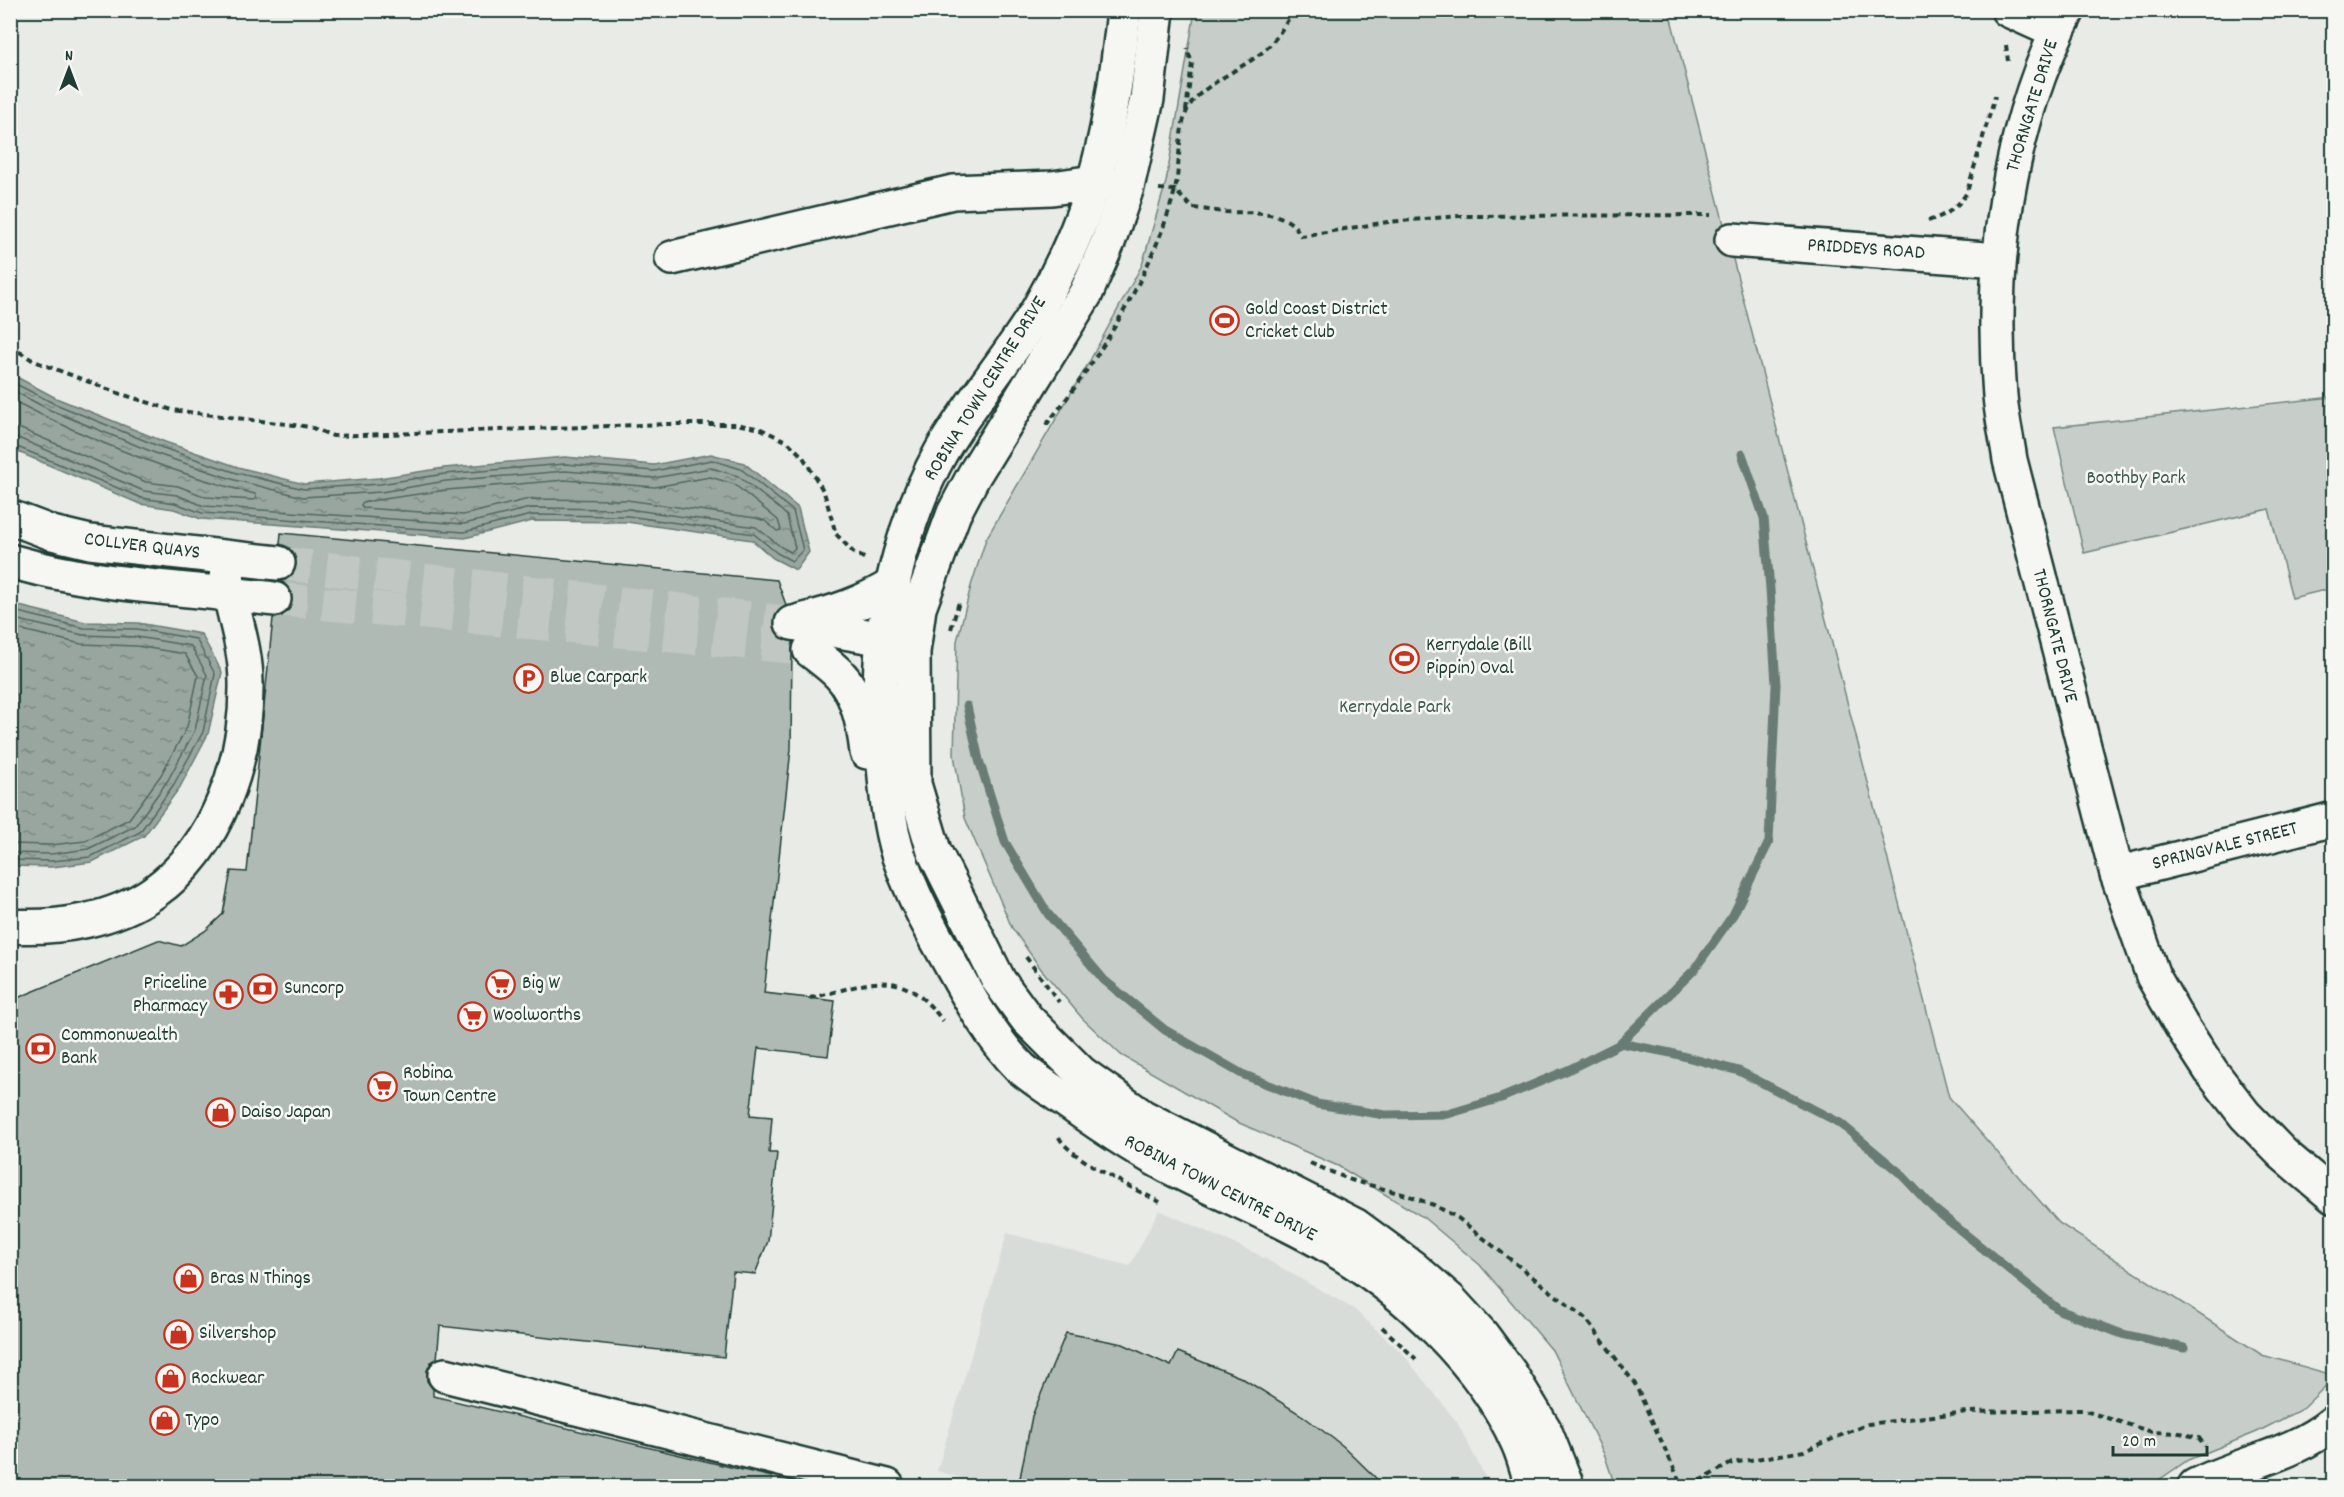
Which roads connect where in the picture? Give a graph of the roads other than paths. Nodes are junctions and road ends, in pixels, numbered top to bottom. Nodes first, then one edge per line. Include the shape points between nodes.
1 (1124, 10) edge
2 (1157, 10) edge
3 (2062, 21) edge
4 (2005, 24) edge
5 (1094, 182) junction
6 (1126, 188) junction
7 (1732, 240) road end
8 (672, 258) dead end
9 (1999, 260) junction
10 (10, 517) edge
11 (225, 558) junction
12 (10, 561) edge
13 (278, 563) tunnel mouth
14 (894, 584) junction
15 (230, 594) junction
16 (274, 599) tunnel mouth
17 (798, 640) junction
18 (893, 650) junction
19 (886, 789) junction
20 (2334, 819) edge
21 (2117, 874) junction
22 (10, 926) edge
23 (2334, 1197) edge
24 (445, 1375) dead end
25 (2334, 1422) edge
26 (2207, 1481) edge
27 (887, 1486) edge
28 (1532, 1486) edge
29 (1567, 1486) edge

1 - 5 street, ROBINA TOWN CENTRE DRIVE via 1116,87
2 - 6 street, ROBINA TOWN CENTRE DRIVE via 1147,99
3 - 4 street
3 - 9 street, THORNGATE DRIVE via 2020,137 2007,195
5 - 6 street
5 - 8 street via 1052,188 953,192
5 - 14 street, ROBINA TOWN CENTRE DRIVE via 1074,237 1042,303 954,432 925,484 911,519
6 - 18 street, ROBINA TOWN CENTRE DRIVE via 1086,293 974,475 954,513 919,608
7 - 9 street, PRIDDEYS ROAD
9 - 21 street, THORNGATE DRIVE via 1998,367 2010,460
10 - 11 street, COLLYER QUAYS via 90,542
11 - 13 street, COLLYER QUAYS
11 - 15 street
12 - 15 street, COLLYER QUAYS via 114,583
14 - 17 street
14 - 18 street, ROBINA TOWN CENTRE DRIVE
15 - 16 street, COLLYER QUAYS
15 - 22 street via 245,670 244,721 226,796 211,828 173,877 153,893 116,911 73,923
17 - 18 street
17 - 19 street via 841,675 862,721 869,772
18 - 19 street, ROBINA TOWN CENTRE DRIVE via 880,695
18 - 29 street, ROBINA TOWN CENTRE DRIVE via 914,784 934,851 999,981 1027,1019 1081,1072 1143,1117 1356,1226 1412,1267 1450,1300 1510,1373 1544,1429
19 - 28 street, ROBINA TOWN CENTRE DRIVE via 898,854 924,915 993,1035 1023,1069 1130,1144 1327,1245 1405,1299 1434,1326 1486,1388 1518,1442
20 - 21 street, SPRINGVALE STREET
21 - 23 street, THORNGATE DRIVE via 2153,976 2211,1071 2245,1115 2283,1154
24 - 27 street
25 - 26 street via 2296,1447

